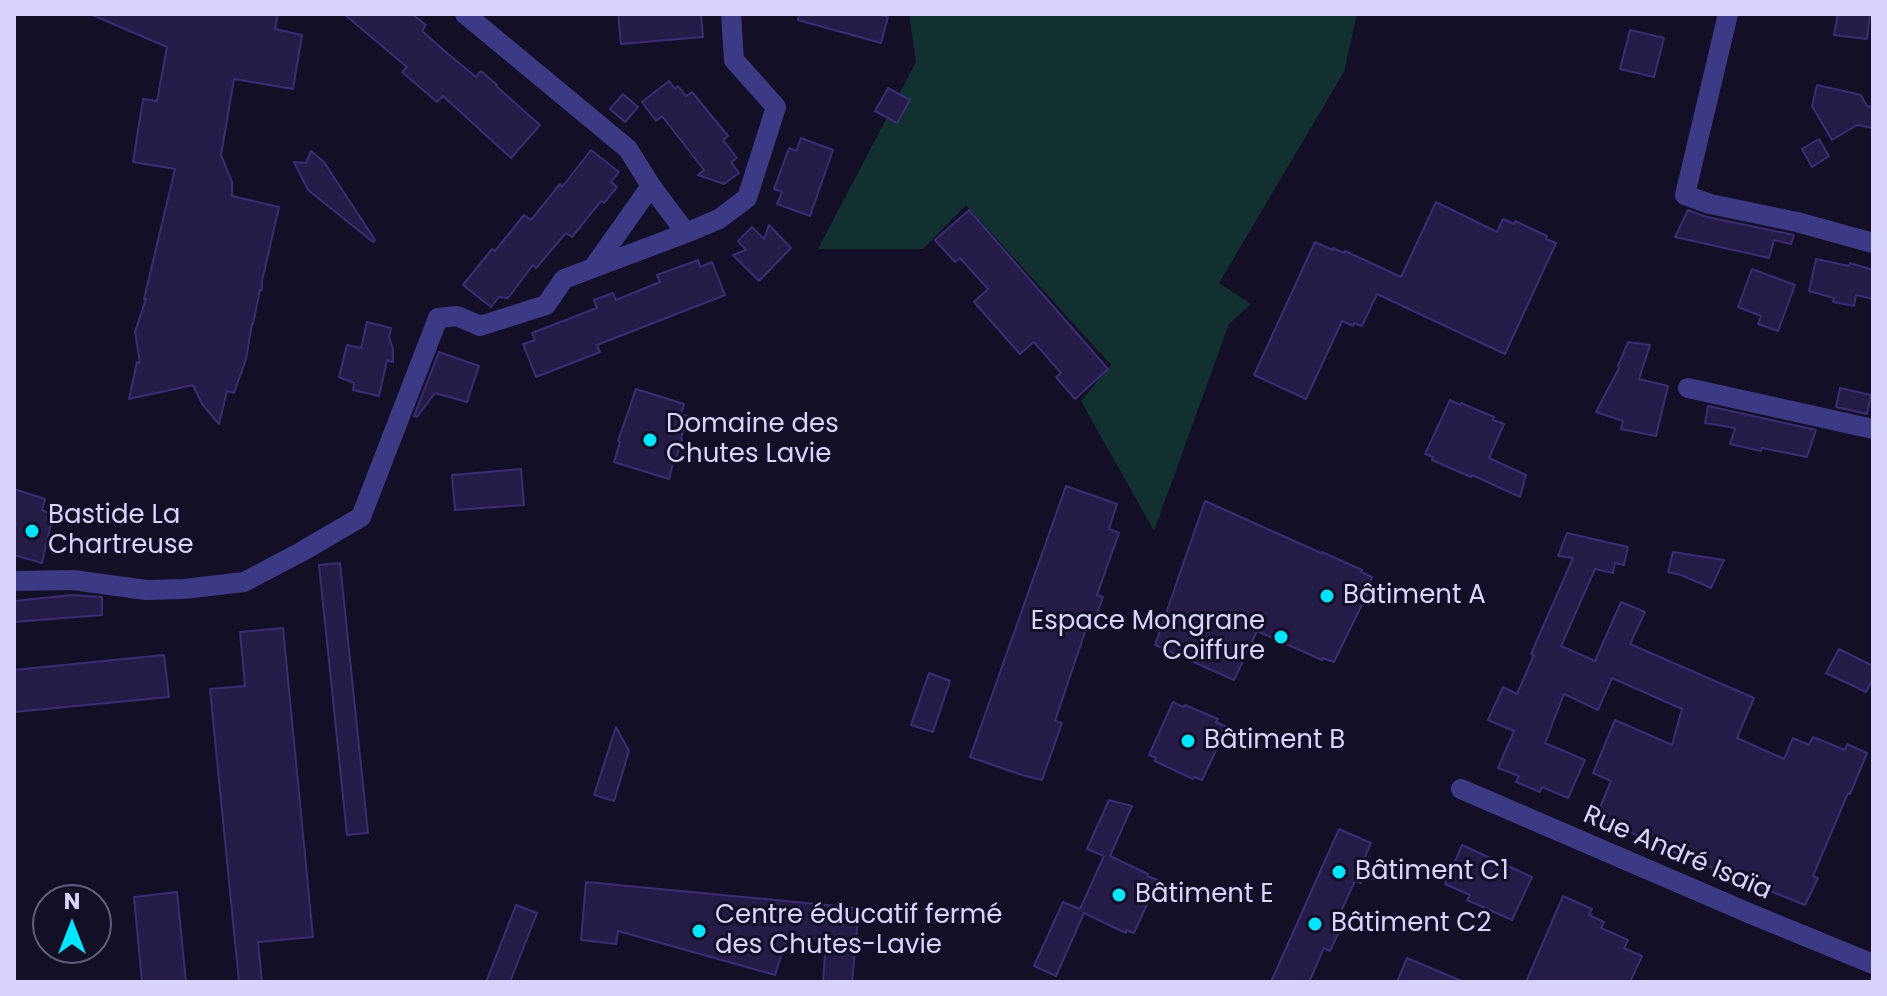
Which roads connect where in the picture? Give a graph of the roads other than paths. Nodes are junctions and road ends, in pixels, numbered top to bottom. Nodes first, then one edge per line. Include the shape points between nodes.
1 (465, 14) edge
2 (731, 14) edge
3 (1728, 14) edge
4 (651, 186) junction
5 (686, 233) junction
6 (1873, 243) edge
7 (593, 268) junction
8 (1688, 388) dead end
9 (1873, 429) edge
10 (14, 581) edge
11 (1461, 789) dead end
12 (1873, 964) edge

1 - 4 street via 628,149
2 - 5 street via 734,60 776,107 747,198 719,219
3 - 6 street via 1685,195
4 - 5 street
4 - 7 street
5 - 7 street
7 - 10 street via 564,279 546,305 480,326 457,316 438,318 361,517 301,552 244,582 184,589
8 - 9 street
11 - 12 street, Rue André Isaïa

